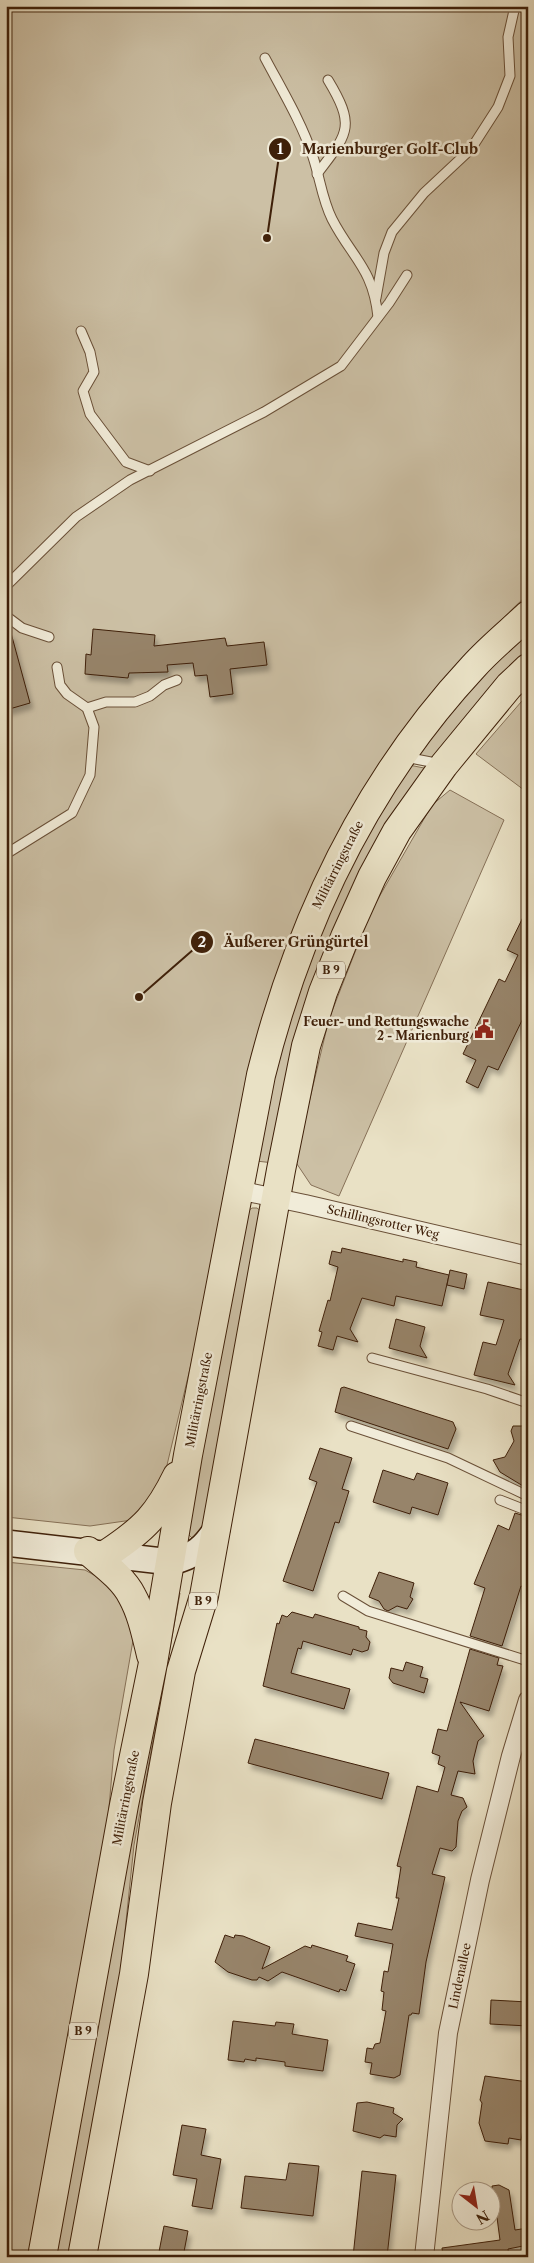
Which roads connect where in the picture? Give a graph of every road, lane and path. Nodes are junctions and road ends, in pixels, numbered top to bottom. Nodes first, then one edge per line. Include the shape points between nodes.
1 (515, 6) edge
2 (265, 58) dead end
3 (328, 80) dead end
4 (318, 174) junction
5 (407, 274) dead end
6 (376, 298) junction
7 (378, 317) junction
8 (81, 331) dead end
9 (150, 471) junction
10 (6, 586) edge
11 (528, 615) edge
12 (6, 616) edge
13 (49, 637) dead end
14 (58, 667) dead end
15 (528, 668) edge
16 (177, 680) dead end
17 (87, 708) junction
18 (401, 756) junction
19 (444, 764) junction
20 (6, 854) edge
21 (238, 1190) junction
22 (276, 1198) junction
23 (528, 1256) edge
24 (372, 1358) dead end
25 (528, 1403) edge
26 (351, 1426) dead end
27 (188, 1455) junction
28 (528, 1496) edge
29 (500, 1500) dead end
30 (528, 1511) edge
31 (217, 1528) junction
32 (6, 1543) edge
33 (98, 1552) junction
34 (171, 1562) junction
35 (343, 1596) dead end
36 (528, 1661) edge
37 (153, 1662) junction
38 (181, 1671) junction
39 (528, 1700) edge
40 (42, 2257) edge
41 (82, 2257) edge
42 (424, 2257) edge

1 - 6 lane via 508,37 510,76 498,107 471,149 424,193 392,232 384,253
2 - 4 lane via 304,134
3 - 4 lane via 343,109 345,134
4 - 6 lane via 323,200 332,220 370,278
5 - 7 lane
6 - 7 lane
7 - 9 lane via 341,366 264,412
8 - 9 lane via 94,372 83,391 90,414 126,462
9 - 10 lane via 130,480 76,518
11 - 18 main road, Militärringstraße / B 9 via 473,666
12 - 13 lane via 22,628
14 - 17 lane via 63,690
15 - 19 main road, B 9
16 - 17 lane via 135,702 106,702
17 - 20 lane via 95,735 90,775 72,813
18 - 19 lane
18 - 21 main road, Militärringstraße / B 9 via 350,838 318,900 302,941 273,1026
19 - 22 main road, B 9 via 398,831 372,877 323,992 306,1046
21 - 22 street, Schillingsrotter Weg
21 - 27 main road, Militärringstraße / B 9
22 - 23 street, Schillingsrotter Weg
22 - 31 main road, B 9
24 - 25 lane
26 - 28 lane via 448,1458
27 - 33 main road, B 9 via 164,1503 152,1519
27 - 34 main road, Militärringstraße / B 9
29 - 30 lane
31 - 34 main road via 198,1551 188,1558
31 - 38 main road, B 9 via 204,1596
32 - 33 main road
33 - 34 main road
33 - 37 main road, B 9 via 132,1594
34 - 37 main road, Militärringstraße / B 9
34 - 38 main road, B 9 via 182,1577 186,1590
35 - 36 lane via 368,1611
37 - 40 main road, Militärringstraße / B 9
38 - 41 main road, B 9 via 157,1803 134,1974
39 - 42 street, Lindenallee via 480,1880 448,2033

